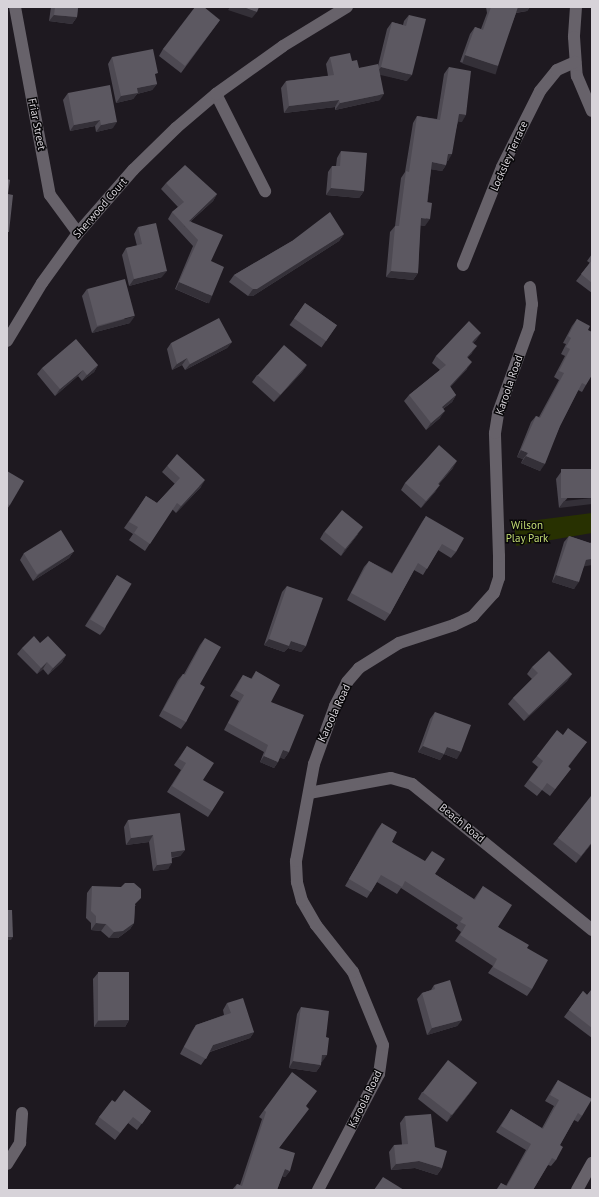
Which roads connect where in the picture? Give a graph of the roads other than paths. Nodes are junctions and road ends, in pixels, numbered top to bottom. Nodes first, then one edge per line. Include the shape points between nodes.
1 (15, 7) edge
2 (347, 7) edge
3 (576, 7) edge
4 (575, 62) junction
5 (216, 94) junction
6 (592, 111) edge
7 (265, 191) dead end
8 (78, 233) junction
9 (463, 265) dead end
10 (530, 287) dead end
11 (7, 341) edge
12 (309, 793) junction
13 (592, 930) edge
14 (22, 1113) dead end
15 (592, 1163) edge
16 (7, 1164) edge
17 (318, 1190) edge
18 (577, 1190) edge

1 - 8 street, Friar Street via 50,195
2 - 5 street, Sherwood Court via 283,46
3 - 4 street
4 - 6 street via 581,90
4 - 9 street, Locksley Terrace via 557,70 540,91 502,167
5 - 7 street
5 - 8 street, Sherwood Court via 133,170
8 - 11 street, Sherwood Court via 42,283
10 - 12 street, Karoola Road via 532,304 529,328 498,413 495,433 499,556 494,593 486,605 473,616 399,643 359,668 348,682 323,733
12 - 13 street, Beach Road via 391,778 412,784
12 - 17 street, Karoola Road via 296,861 297,882 302,902 316,925 353,972 383,1045 379,1074
14 - 16 street via 20,1143
15 - 18 street

